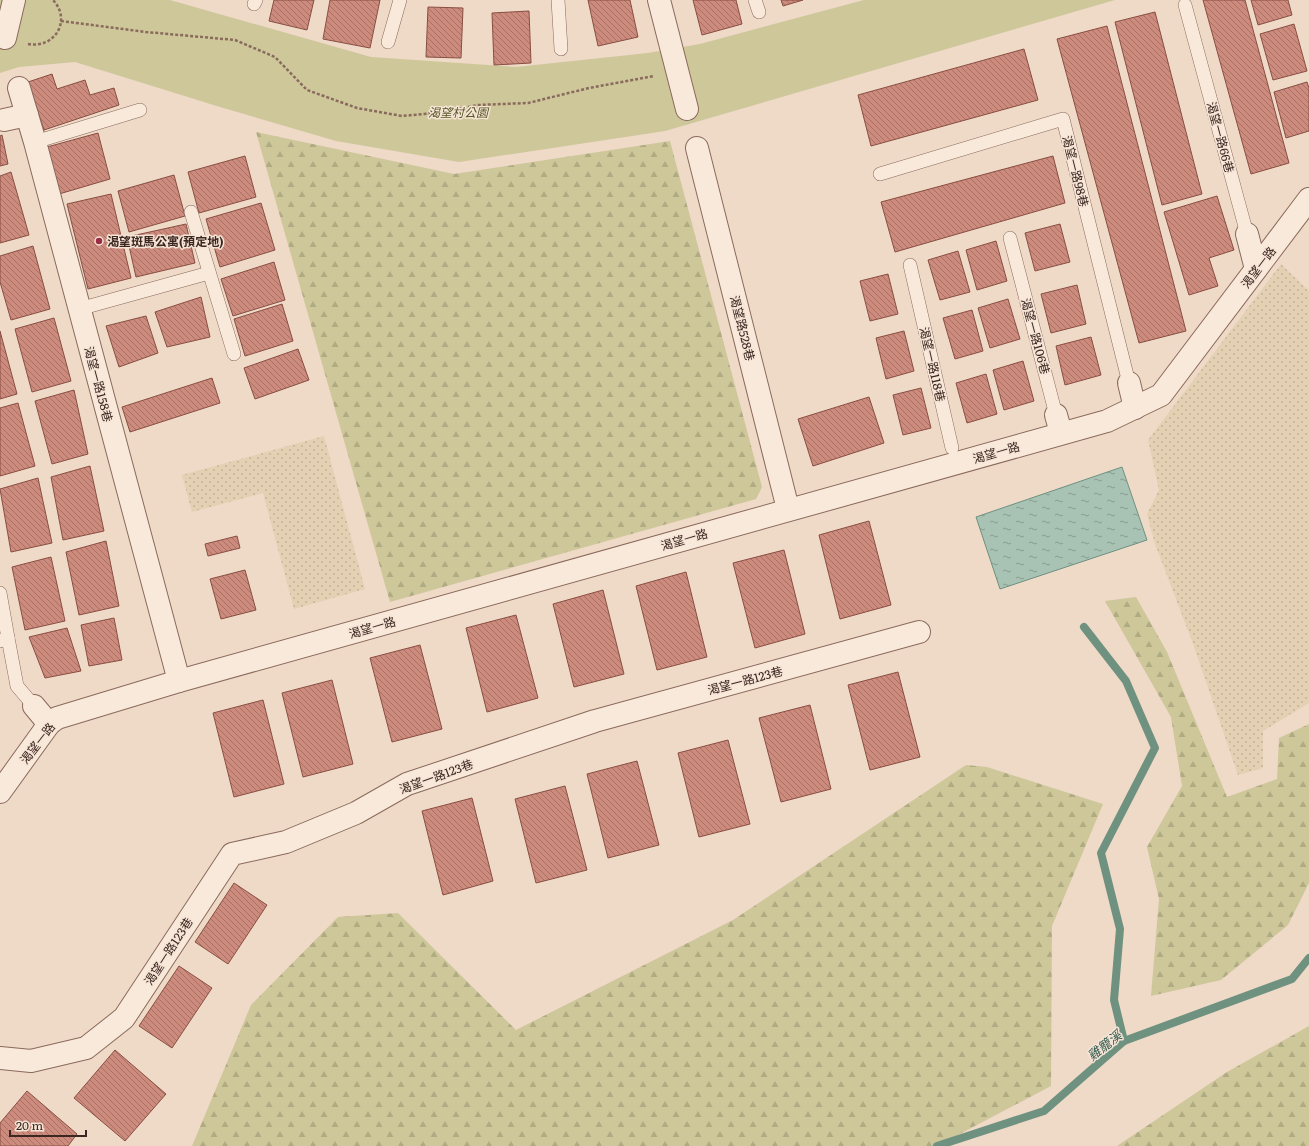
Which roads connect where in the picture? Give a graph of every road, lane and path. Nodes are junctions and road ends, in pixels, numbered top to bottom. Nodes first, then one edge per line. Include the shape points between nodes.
1 (14, 0) edge
2 (53, 0) edge
3 (400, 0) edge
4 (558, 0) edge
5 (659, 0) edge
6 (1185, 5) dead end
7 (61, 21) junction
8 (5, 38) joint
9 (388, 42) dead end
10 (561, 49) dead end
11 (677, 71) junction
12 (19, 88) dead end
13 (687, 109) dead end
14 (140, 110) dead end
15 (27, 115) junction
16 (2, 121) edge
17 (35, 142) junction
18 (698, 148) dead end
19 (880, 174) dead end
20 (1309, 199) edge
21 (191, 212) dead end
22 (1247, 234) joint
23 (1010, 238) dead end
24 (910, 265) dead end
25 (1256, 268) junction
26 (209, 273) junction
27 (79, 309) junction
28 (234, 354) dead end
29 (1129, 384) joint
30 (1135, 408) junction
31 (1059, 424) junction
32 (954, 455) junction
33 (788, 509) junction
34 (0, 593) edge
35 (919, 632) dead end
36 (4, 640) edge
37 (179, 681) junction
38 (34, 706) joint
39 (49, 724) junction
40 (0, 792) edge
41 (0, 1058) edge

1 - 8 street
2 - 7 path
3 - 9 lane
4 - 10 lane
5 - 11 street
6 - 22 lane, 渴望一路66巷
7 - 8 path via 54,37 39,45
7 - 11 path via 235,40 275,57 307,90 357,108 402,116 446,112 478,105 528,103
11 - 13 street
12 - 15 street, 渴望一路158巷
14 - 17 lane
15 - 16 street
15 - 17 street, 渴望一路158巷
17 - 27 street, 渴望一路158巷
18 - 33 street, 渴望路528巷
19 - 29 lane, 渴望一路98巷 via 1063,119
20 - 25 street, 渴望一路
21 - 26 lane
22 - 25 street, 渴望一路66巷
23 - 31 lane, 渴望一路106巷
24 - 32 lane, 渴望一路118巷
25 - 30 street, 渴望一路 via 1161,395
26 - 27 lane
26 - 28 lane
27 - 37 street, 渴望一路158巷
29 - 30 street, 渴望一路98巷
30 - 31 street, 渴望一路 via 1107,421
31 - 32 street, 渴望一路
32 - 33 street, 渴望一路
33 - 37 street, 渴望一路
34 - 36 lane
35 - 41 street, 渴望一路123巷 via 595,721 407,784 356,812 286,842 232,854 124,1018 86,1048 31,1061
36 - 38 lane via 18,686
37 - 39 street, 渴望一路 via 58,718
38 - 39 street
39 - 40 street, 渴望一路

